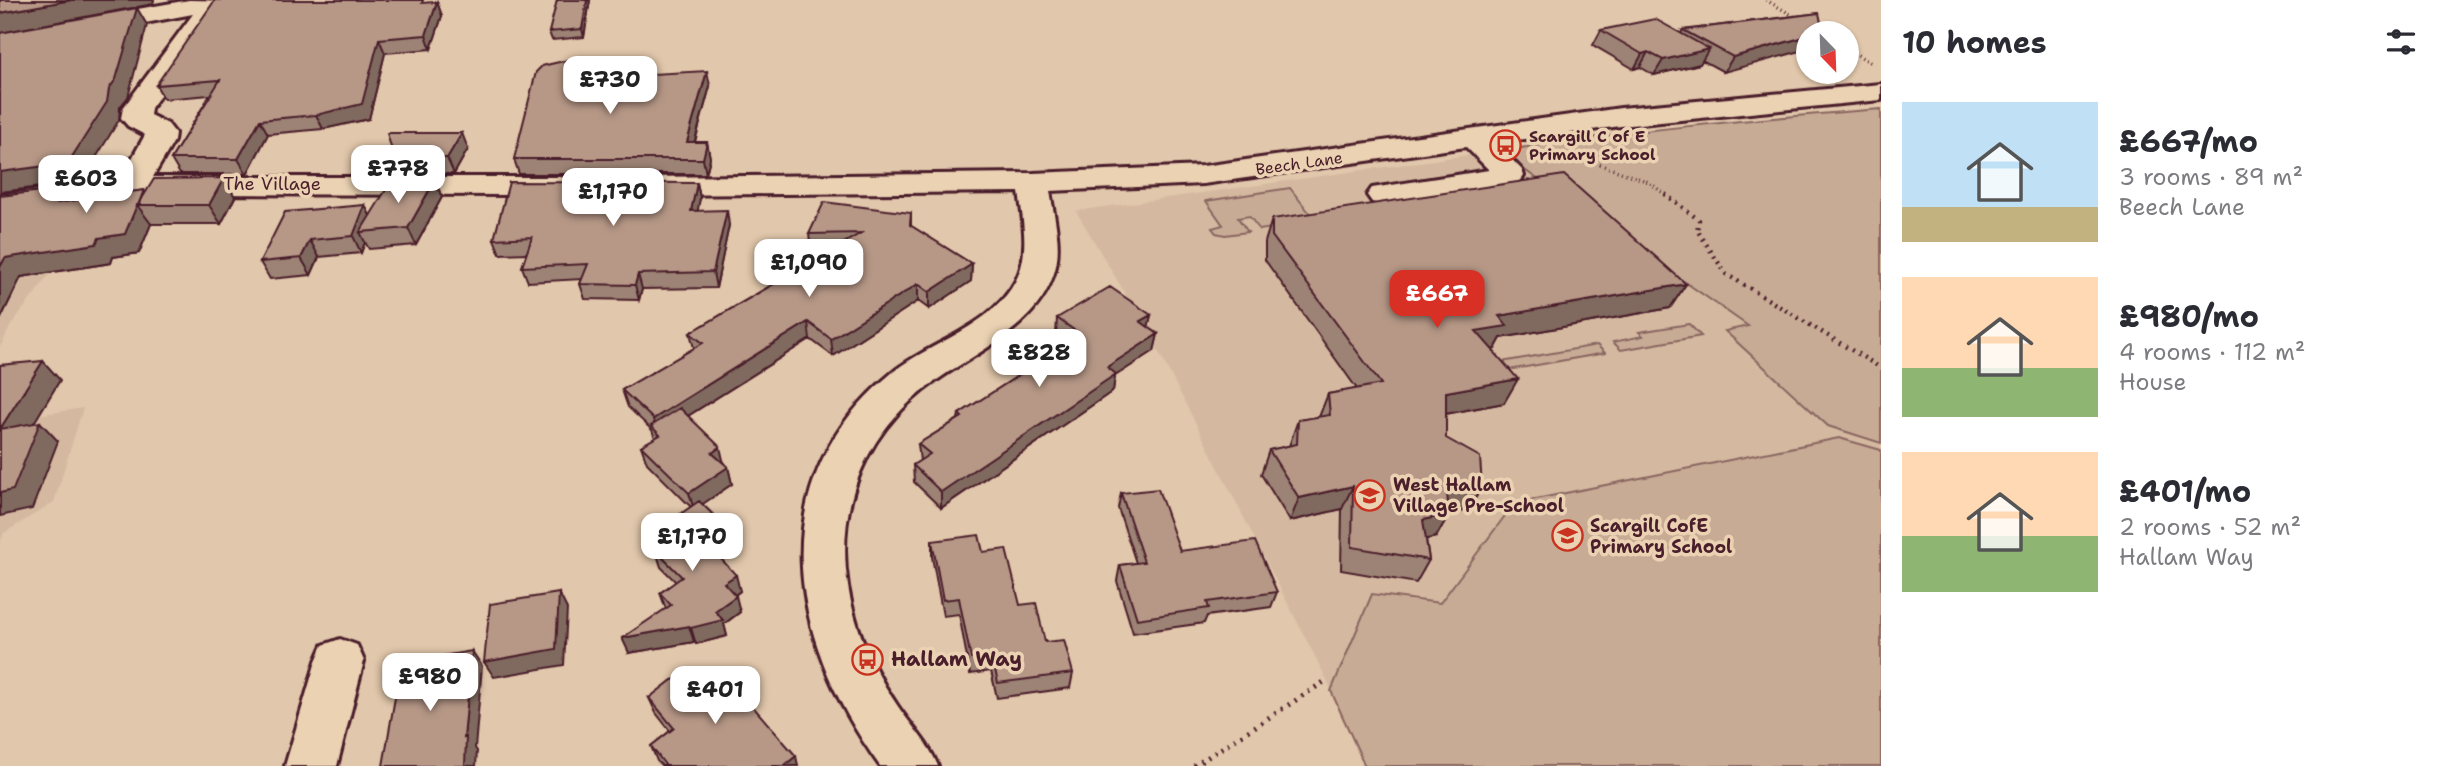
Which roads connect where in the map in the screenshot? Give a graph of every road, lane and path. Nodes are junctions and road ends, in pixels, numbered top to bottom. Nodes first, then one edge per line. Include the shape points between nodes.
1 (1766, 0) edge
2 (220, 1) edge
3 (1799, 20) edge
4 (65, 30) edge
5 (1859, 56) edge
6 (1881, 69) edge
7 (1881, 92) edge
8 (1528, 131) junction
9 (1473, 138) junction
10 (1033, 182) junction
11 (714, 186) joint
12 (131, 188) junction
13 (1383, 195) dead end
14 (0, 205) edge
15 (1881, 368) edge
16 (340, 661) dead end
17 (1327, 680) dead end
18 (311, 766) edge
19 (912, 766) edge
20 (1194, 766) edge

1 - 3 path
2 - 4 street
2 - 12 street via 137,108 135,118 155,128 159,141
5 - 6 path
7 - 8 street, Beech Lane via 1621,117
8 - 9 street, Beech Lane
8 - 15 path via 1547,147 1649,182 1699,220 1697,230 1726,274
9 - 10 street, Beech Lane via 1203,175
9 - 13 street via 1508,176
10 - 11 street, Beech Lane
10 - 19 street via 1041,246 1038,268 1027,290 988,331 885,400 843,461 825,513 824,583 838,645 870,708
11 - 12 street, The Village via 261,184
12 - 14 street, The Village
16 - 18 street
17 - 20 path

